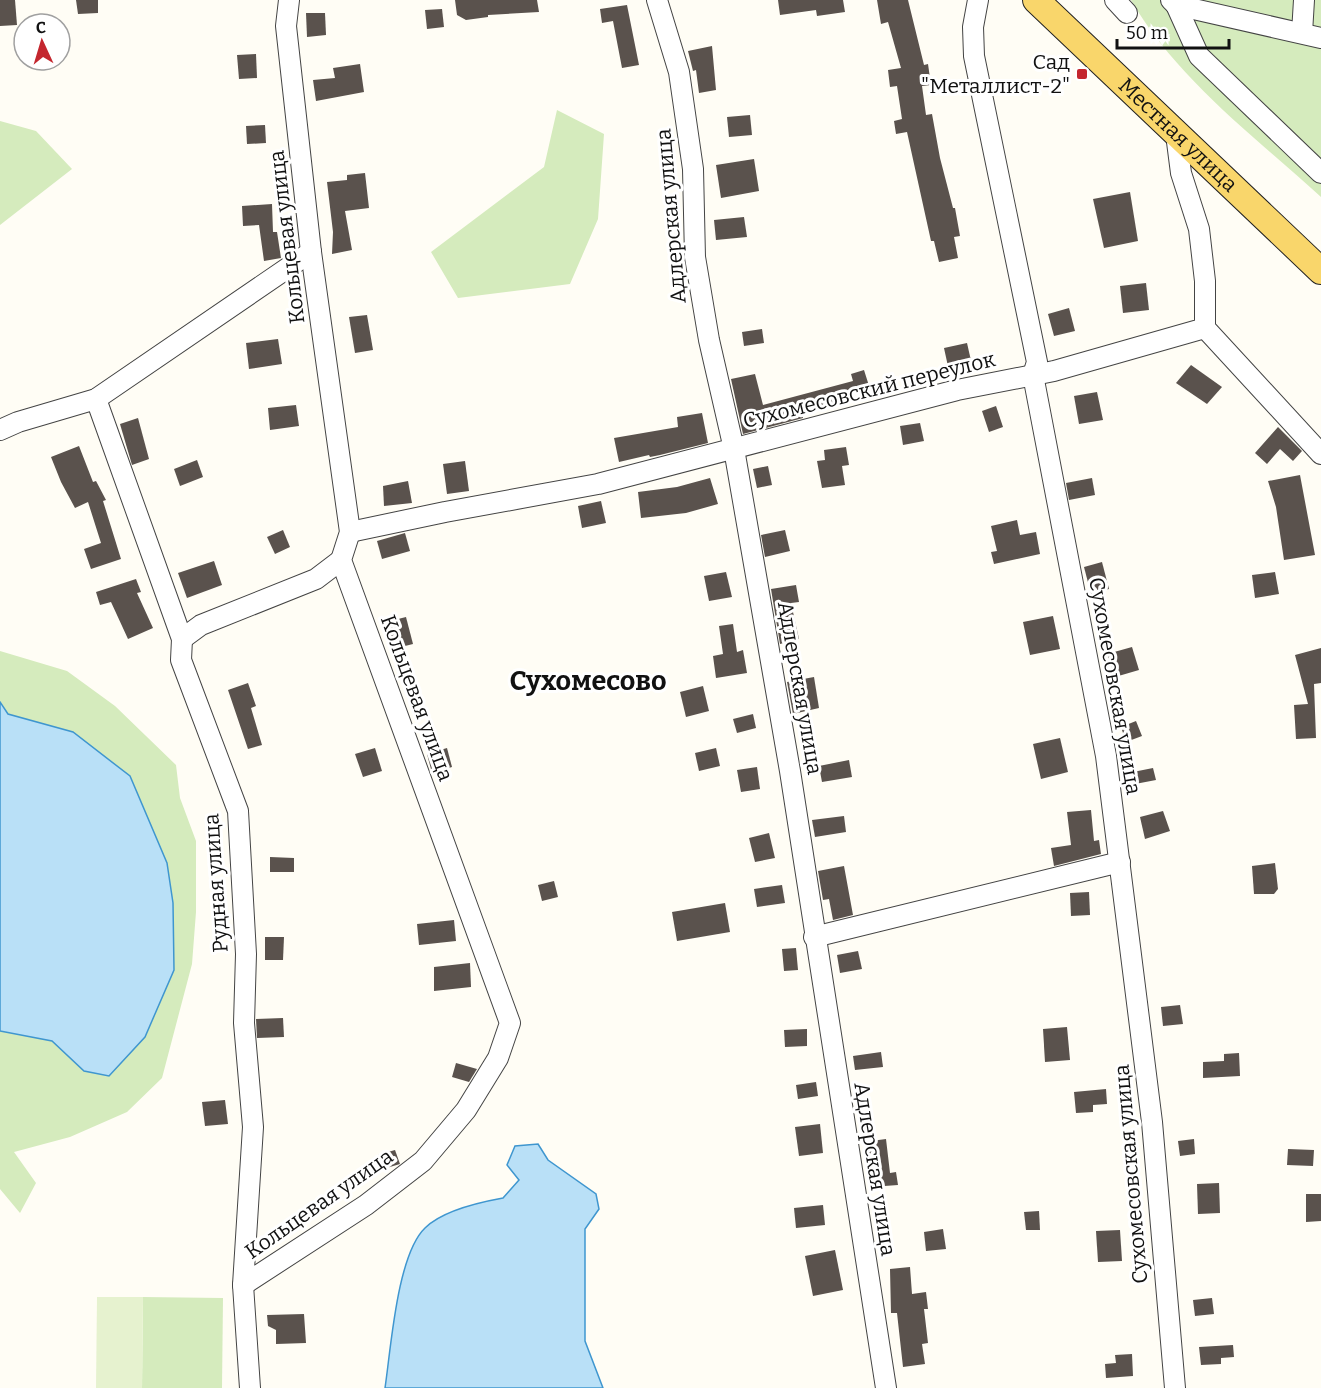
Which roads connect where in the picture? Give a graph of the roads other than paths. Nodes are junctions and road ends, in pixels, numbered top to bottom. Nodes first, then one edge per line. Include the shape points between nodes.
1 (289, 0) edge
2 (657, 0) edge
3 (978, 0) edge
4 (1036, 0) edge
5 (1304, 0) edge
6 (1174, 3) edge
7 (1312, 35) edge
8 (1176, 134) junction
9 (1321, 173) edge
10 (311, 252) junction
11 (1321, 271) edge
12 (1205, 328) junction
13 (1033, 375) junction
14 (96, 399) junction
15 (0, 430) edge
16 (734, 449) junction
17 (1321, 454) edge
18 (350, 532) junction
19 (341, 561) junction
20 (182, 639) junction
21 (1120, 862) junction
22 (814, 937) junction
23 (243, 1286) junction
24 (250, 1388) edge
25 (886, 1388) edge
26 (1175, 1388) edge

1 - 10 street, Кольцевая улица via 286,26
2 - 16 street, Адлерская улица via 679,72 693,169 695,257 708,340
3 - 13 street, Сухомесовская улица via 973,27 974,56 1037,362
4 - 8 main road, Местная улица
5 - 7 street
6 - 7 street
6 - 9 street via 1199,56
8 - 11 main road, Местная улица
8 - 12 street via 1181,173 1199,229 1206,281
10 - 14 street
10 - 18 street, Кольцевая улица
12 - 13 street, Сухомесовский переулок
12 - 17 street
13 - 16 street, Сухомесовский переулок via 957,390
13 - 21 street, Сухомесовская улица via 1106,756
14 - 15 street
14 - 20 street, Рудная улица
16 - 18 street, Сухомесовский переулок via 598,484
16 - 22 street, Адлерская улица via 790,771
18 - 19 street, Кольцевая улица
19 - 20 street via 316,579 201,625
19 - 23 street, Кольцевая улица via 510,1023 498,1058 471,1101 423,1161 366,1206
20 - 23 street, Рудная улица via 181,660 238,811 246,954 244,1023 253,1127
21 - 22 street
21 - 26 street, Сухомесовская улица via 1152,1122
22 - 25 street, Адлерская улица
23 - 24 street, Рудная улица

